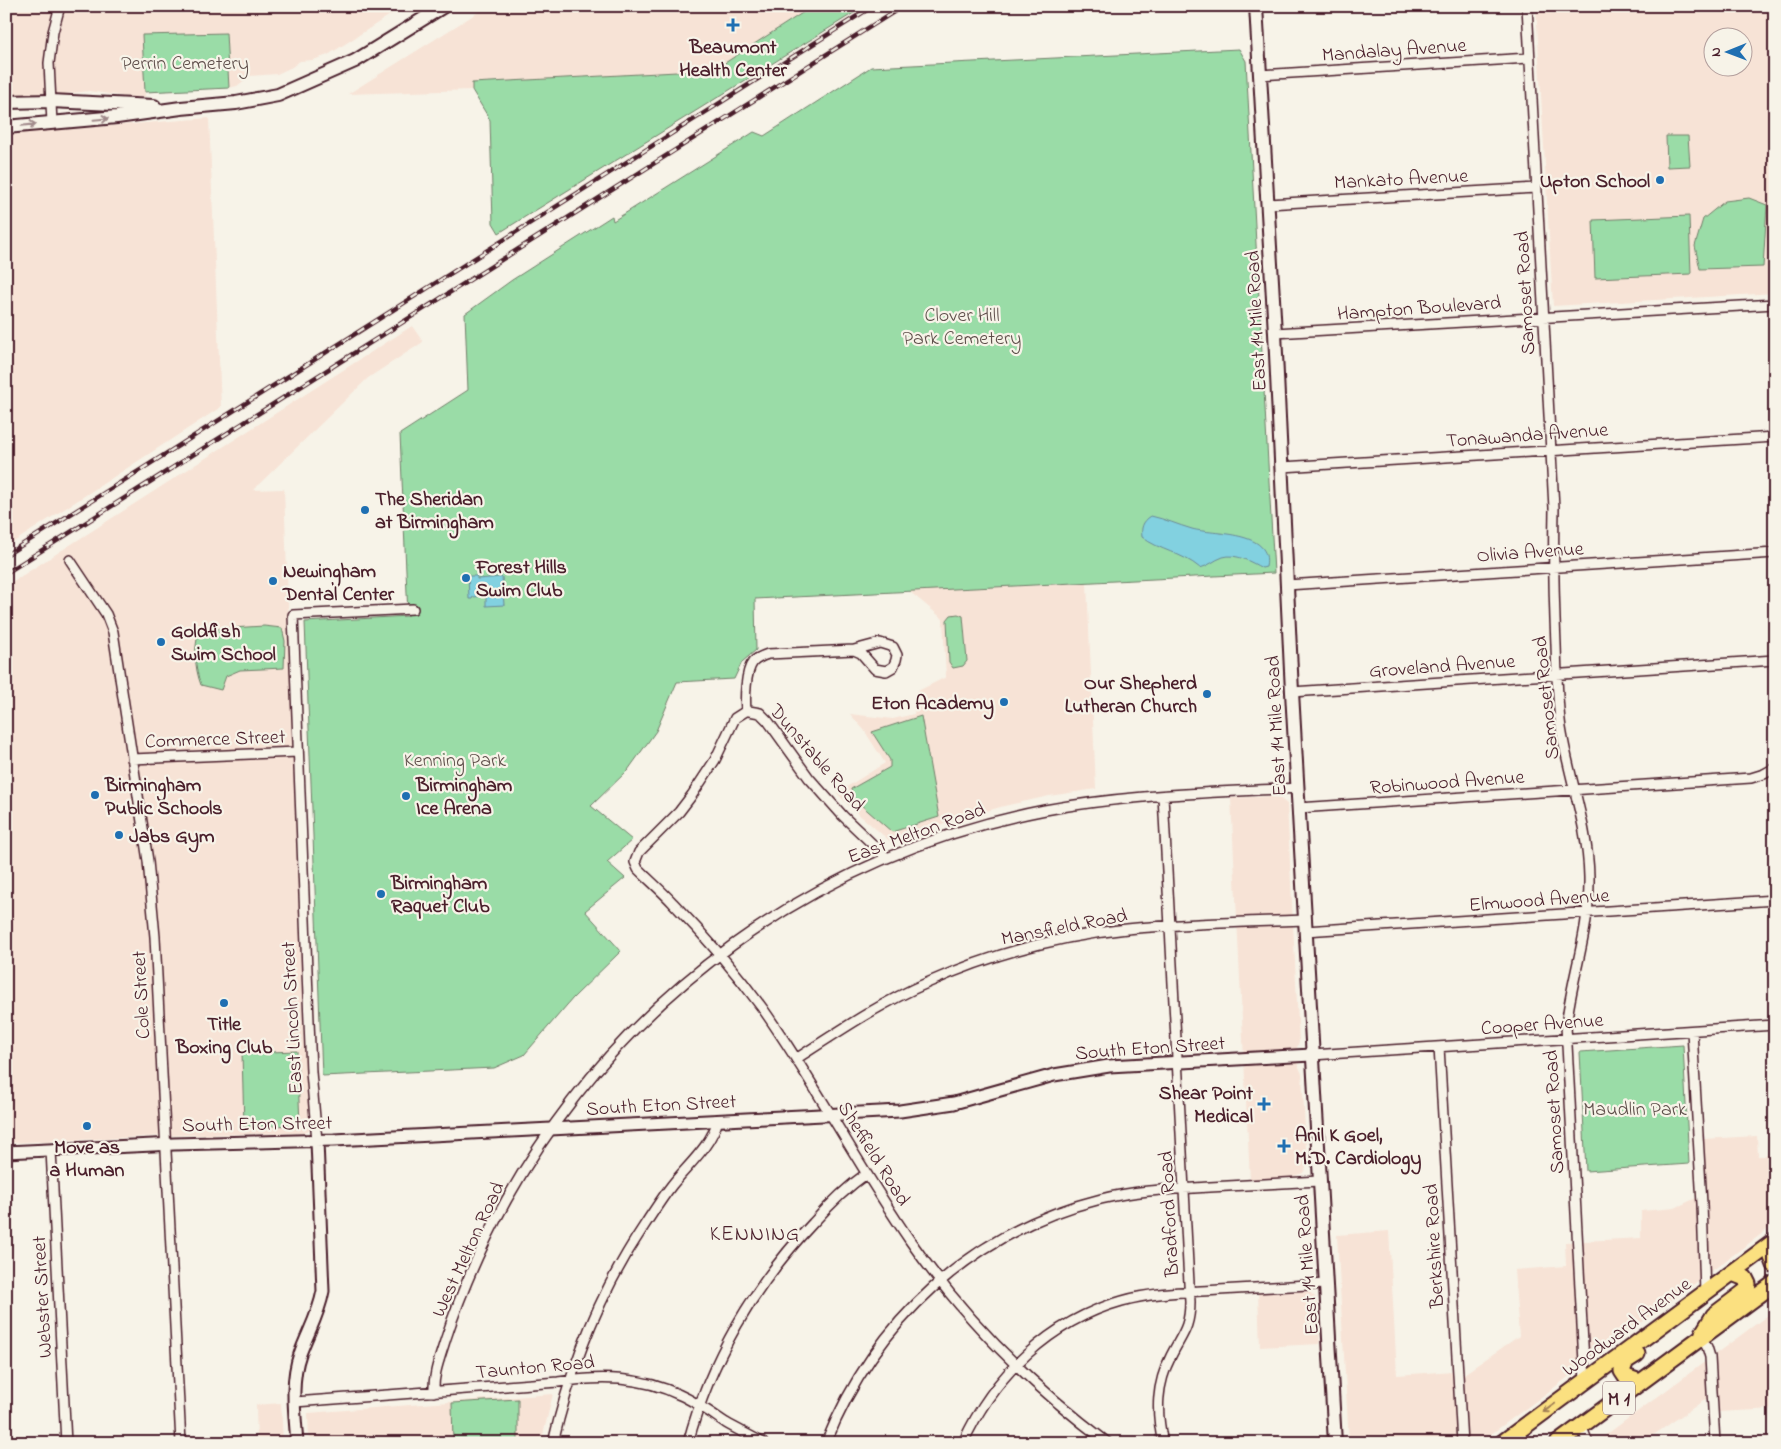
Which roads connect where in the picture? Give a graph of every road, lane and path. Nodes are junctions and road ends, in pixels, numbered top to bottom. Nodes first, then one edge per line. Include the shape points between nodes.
1 (60, 6) edge
2 (444, 6) edge
3 (1256, 6) edge
4 (1527, 6) edge
5 (1529, 58) junction
6 (1260, 75) junction
7 (51, 101) junction
8 (6, 102) edge
9 (181, 108) junction
10 (52, 122) junction
11 (6, 127) edge
12 (1536, 188) junction
13 (1268, 204) junction
14 (1775, 304) edge
15 (1543, 317) junction
16 (1275, 333) junction
17 (1775, 436) edge
18 (1551, 450) junction
19 (1282, 467) junction
20 (1775, 553) edge
21 (70, 560) dead end
22 (1553, 567) junction
23 (1287, 585) junction
24 (413, 609) dead end
25 (854, 650) junction
26 (1775, 660) edge
27 (1557, 675) junction
28 (1292, 692) junction
29 (743, 712) junction
30 (298, 752) junction
31 (132, 759) junction
32 (1775, 768) edge
33 (1297, 788) junction
34 (1576, 791) junction
35 (1163, 796) junction
36 (1298, 808) junction
37 (887, 858) junction
38 (1775, 900) edge
39 (1588, 913) junction
40 (1305, 925) junction
41 (1170, 926) junction
42 (720, 954) junction
43 (1775, 1025) edge
44 (1692, 1031) junction
45 (1566, 1040) junction
46 (1439, 1047) junction
47 (1312, 1055) junction
48 (796, 1059) junction
49 (1177, 1063) junction
50 (831, 1115) junction
51 (718, 1120) junction
52 (552, 1128) junction
53 (317, 1141) junction
54 (165, 1144) junction
55 (51, 1150) junction
56 (6, 1152) edge
57 (866, 1174) junction
58 (1319, 1181) junction
59 (1184, 1189) junction
60 (1775, 1241) edge
61 (1775, 1252) edge
62 (1775, 1265) edge
63 (1732, 1273) junction
64 (940, 1281) junction
65 (1775, 1283) edge
66 (1326, 1284) junction
67 (1190, 1291) junction
68 (1705, 1294) junction
69 (1701, 1336) junction
70 (1015, 1365) junction
71 (570, 1380) junction
72 (1585, 1381) junction
73 (1640, 1382) junction
74 (434, 1392) junction
75 (295, 1402) junction
76 (699, 1406) junction
77 (1581, 1425) junction
78 (1513, 1440) edge
79 (66, 1443) edge
80 (181, 1443) edge
81 (297, 1443) edge
82 (553, 1443) edge
83 (688, 1443) edge
84 (763, 1443) edge
85 (826, 1443) edge
86 (963, 1443) edge
87 (1108, 1443) edge
88 (1163, 1443) edge
89 (1336, 1443) edge
90 (1462, 1443) edge
91 (1558, 1443) edge
92 (1588, 1443) edge
93 (1715, 1443) edge

1 - 7 street via 49,63
2 - 9 main road via 355,61 278,95 236,104
3 - 6 main road, East 14 Mile Road
4 - 5 street, Samoset Road
5 - 6 street, Mandalay Avenue
5 - 12 street, Samoset Road
6 - 13 main road, East 14 Mile Road
7 - 8 main road
7 - 9 main road
7 - 10 street
10 -> 9 main road
11 -> 10 main road
12 - 13 street, Mankato Avenue
12 - 15 street, Samoset Road
13 - 16 main road, East 14 Mile Road
14 - 15 street, Hampton Boulevard
15 - 16 street, Hampton Boulevard
15 - 18 street, Samoset Road
16 - 19 main road, East 14 Mile Road
17 - 18 street, Tonawanda Avenue
18 - 19 street, Tonawanda Avenue
18 - 22 street, Samoset Road
19 - 23 main road, East 14 Mile Road
20 - 22 street, Olivia Avenue
21 - 31 street, Cole Street via 110,624
22 - 23 street, Olivia Avenue
22 - 27 street, Samoset Road
23 - 28 main road, East 14 Mile Road
24 - 30 street, East Lincoln Street via 293,615
25 - 25 street via 879,671 889,670 897,656 892,647 885,644
25 - 29 street via 774,653 758,658 749,672
26 - 27 street, Groveland Avenue
27 - 28 street, Groveland Avenue
27 - 34 street, Samoset Road via 1563,737
28 - 33 main road, East 14 Mile Road
29 - 37 street, Dunstable Road via 760,714 768,721 843,816
29 - 42 street, Sheffield Road via 735,718 715,760 692,795 639,852 635,862 638,869
30 - 31 street, Commerce Street
30 - 53 street, East Lincoln Street via 311,1072
31 - 54 street, Cole Street via 152,899
32 - 34 street, Robinwood Avenue via 1751,778
33 - 35 street, East Melton Road
33 - 36 main road, East 14 Mile Road
34 - 36 street, Robinwood Avenue
34 - 39 street, Samoset Road via 1588,850
35 - 37 street, East Melton Road via 1093,802 1023,814 961,831
35 - 41 street, Bradford Road
36 - 40 main road, East 14 Mile Road
37 - 42 street, East Melton Road via 792,906
38 - 39 street, Elmwood Avenue
39 - 40 street, Elmwood Avenue
39 - 45 street, Samoset Road via 1568,1008
40 - 41 street, Mansfield Road
40 - 47 main road, East 14 Mile Road
41 - 48 street, Mansfield Road via 1126,929 1049,942 962,969 927,982 885,1004
41 - 49 street, Bradford Road
42 - 48 street, Sheffield Road
42 - 52 street, East Melton Road via 632,1030 587,1080
43 - 44 street, Cooper Avenue
44 - 45 street, Cooper Avenue
44 - 68 street
45 - 46 street, Cooper Avenue
45 - 72 street, Samoset Road
46 - 47 street, Cooper Avenue
46 - 90 street, Berkshire Road
47 - 49 street, South Eton Street
47 - 58 main road, East 14 Mile Road
48 - 50 street, Sheffield Road
49 - 50 street, South Eton Street via 1084,1069 936,1107
49 - 59 street, Bradford Road
50 - 51 street, South Eton Street
50 - 57 street, Sheffield Road
51 - 52 street, South Eton Street
51 - 71 street via 711,1138 672,1185 627,1253 597,1310
52 - 53 street, South Eton Street
52 - 74 street, West Melton Road via 498,1214 471,1272 441,1353
53 - 54 street, South Eton Street
53 - 75 street, East Lincoln Street via 323,1292 318,1314 297,1365
54 - 55 street, South Eton Street
54 - 80 street, Cole Street
55 - 56 street, South Eton Street
55 - 79 street, Webster Street
57 - 64 street, Sheffield Road
57 - 76 street via 822,1213 766,1278 731,1336
58 - 59 street
58 - 66 main road, East 14 Mile Road
59 - 64 street via 1101,1199 1045,1217 1001,1239
59 - 67 street, Bradford Road
60 - 63 main road, Woodward Avenue / M 1
61 - 62 main road via 1772,1257
63 - 68 main road, Woodward Avenue / M 1
63 - 69 main road via 1745,1278 1747,1290 1714,1315
64 - 70 street, Sheffield Road
64 - 85 street via 875,1351 854,1384
65 - 69 main road, M 1
66 - 67 street
66 - 89 main road, East 14 Mile Road
67 - 70 street via 1121,1301 1076,1319
67 - 88 street, Bradford Road via 1187,1328 1167,1363 1159,1388 1158,1412
68 - 72 main road, Woodward Avenue / M 1
68 - 73 main road via 1701,1307 1623,1365 1624,1374
69 - 73 main road, M 1
69 - 93 street via 1710,1357
70 - 86 street via 983,1404
70 - 87 street, Sheffield Road via 1057,1404
71 - 74 street, Taunton Road
71 - 76 street, Taunton Road via 595,1377 636,1382 678,1394
71 - 82 street
72 -> 78 main road, Woodward Avenue / M 1
73 - 77 main road, M 1
74 - 75 street, Taunton Road
75 - 81 street, East Lincoln Street
76 - 83 street
76 - 84 street, Taunton Road
77 - 91 main road, M 1
77 - 92 street

